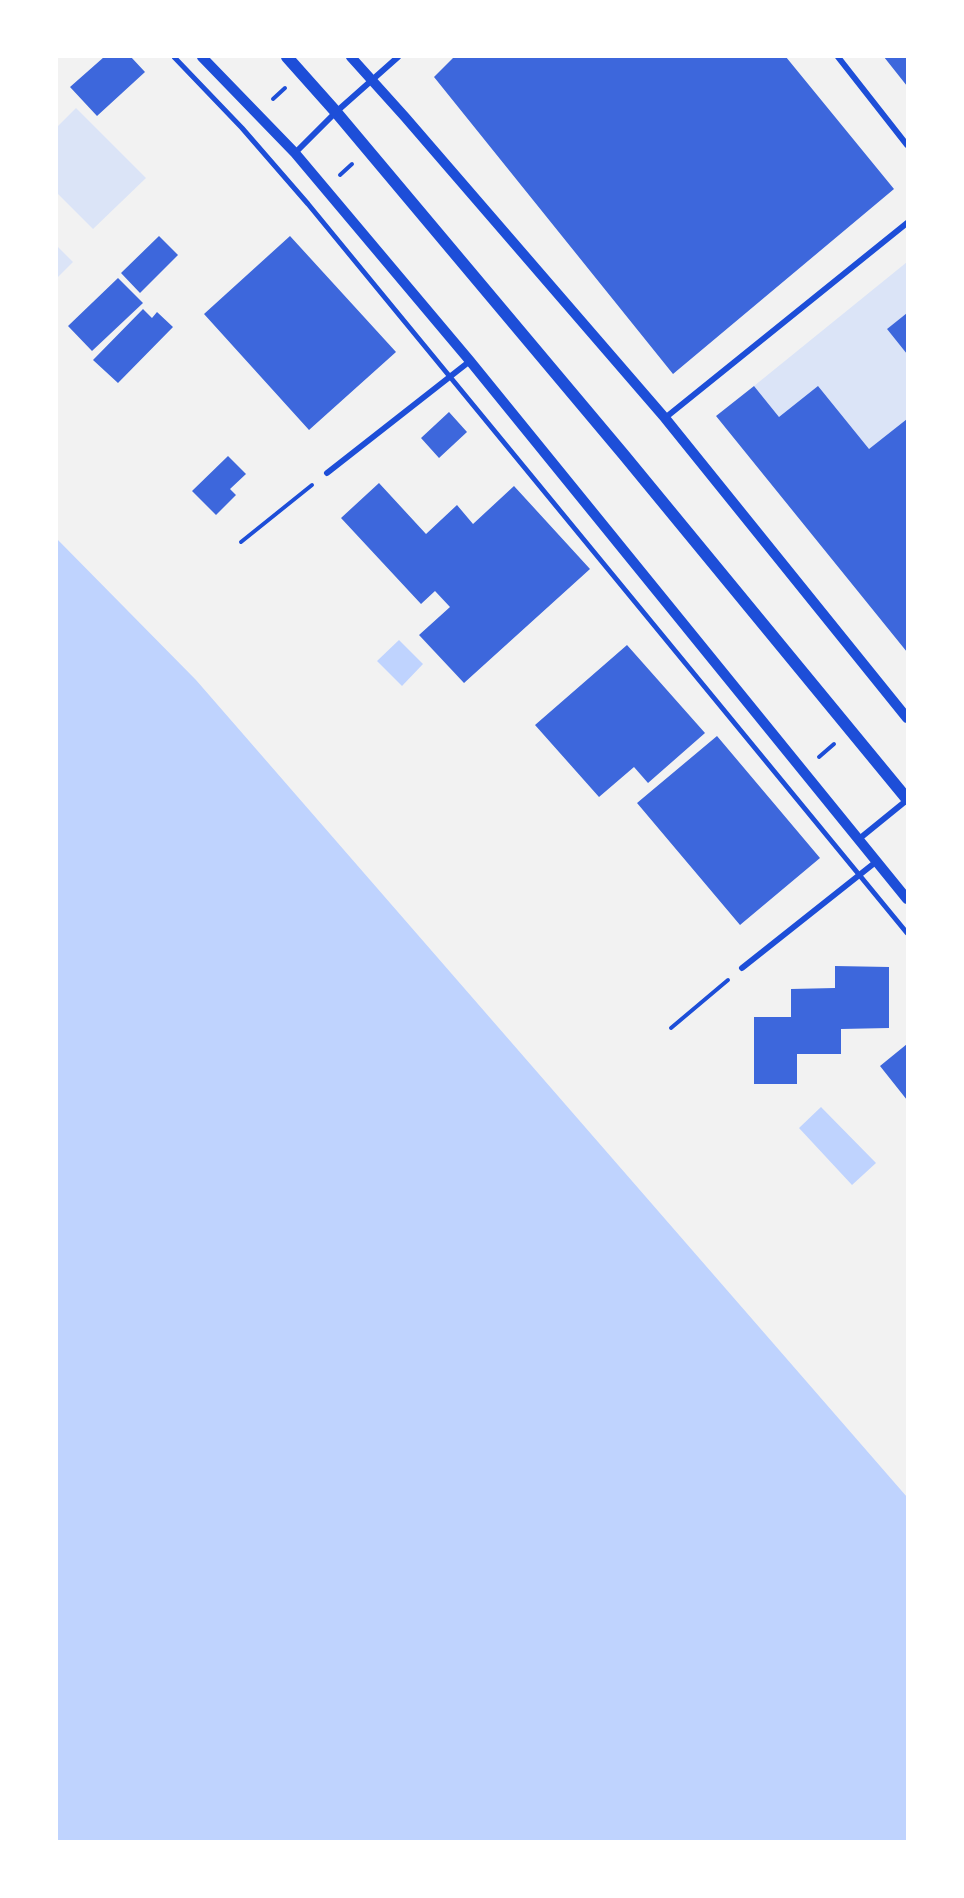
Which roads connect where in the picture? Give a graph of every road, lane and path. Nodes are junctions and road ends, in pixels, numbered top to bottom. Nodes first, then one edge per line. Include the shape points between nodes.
1 (174, 57) edge
2 (202, 57) edge
3 (287, 57) edge
4 (351, 57) edge
5 (398, 57) edge
6 (838, 57) edge
7 (301, 73) junction
8 (374, 80) junction
9 (336, 112) junction
10 (257, 114) junction
11 (907, 145) edge
12 (295, 153) junction
13 (907, 223) edge
14 (470, 361) junction
15 (449, 377) junction
16 (665, 418) junction
17 (327, 473) joint
18 (241, 542) dead end
19 (907, 718) edge
20 (907, 800) edge
21 (859, 839) junction
22 (877, 861) junction
23 (861, 874) junction
24 (907, 899) edge
25 (907, 933) edge
26 (742, 968) joint
27 (671, 1028) dead end

1 - 15 street via 308,204
2 - 10 street
3 - 7 main road
4 - 8 street
5 - 8 street
6 - 11 street
7 - 9 main road
7 - 10 path
8 - 9 street
8 - 16 street
9 - 12 street
9 - 20 main road
10 - 12 street
12 - 14 street
13 - 16 street
14 - 15 street
14 - 21 street
15 - 17 street
15 - 23 street
16 - 19 street
17 - 18 path
20 - 21 street
21 - 22 street
22 - 23 street
22 - 24 street
23 - 25 street
23 - 26 street
26 - 27 path

